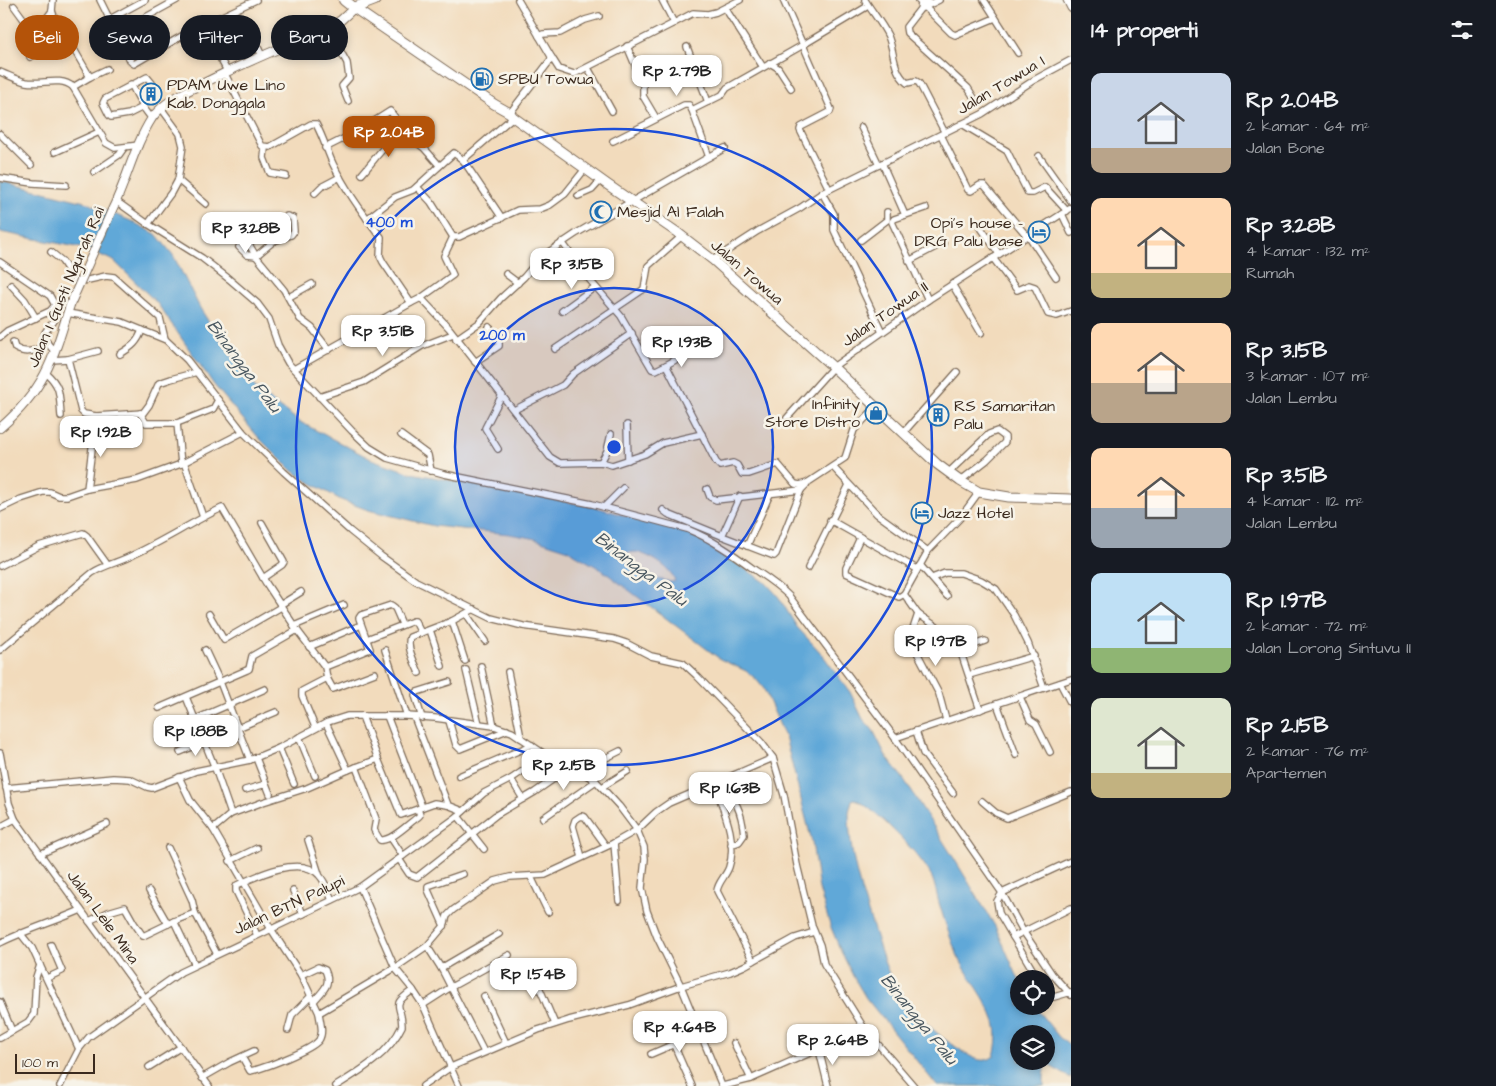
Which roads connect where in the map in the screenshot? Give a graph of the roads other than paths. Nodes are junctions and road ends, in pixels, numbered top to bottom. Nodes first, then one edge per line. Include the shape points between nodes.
1 (53, 0) edge
2 (100, 0) edge
3 (145, 0) edge
4 (175, 0) edge
5 (256, 0) edge
6 (344, 0) edge
7 (375, 0) edge
8 (518, 0) edge
9 (663, 0) edge
10 (740, 0) edge
11 (783, 0) edge
12 (928, 0) edge
13 (939, 0) edge
14 (984, 0) edge
15 (1067, 0) edge
16 (866, 3) edge
17 (921, 5) edge
18 (14, 6) dead end
19 (354, 8) junction
20 (725, 8) junction
21 (1071, 8) edge
22 (52, 10) junction
23 (54, 15) edge
24 (108, 15) edge
25 (116, 15) edge
26 (149, 15) edge
27 (346, 15) edge
28 (599, 16) dead end
29 (995, 18) junction
30 (674, 23) junction
31 (539, 36) junction
32 (170, 43) edge
33 (803, 45) junction
34 (627, 46) junction
35 (687, 47) dead end
36 (271, 52) edge
37 (1018, 53) dead end
38 (262, 56) joint
39 (79, 58) edge
40 (552, 58) junction
41 (130, 60) edge
42 (142, 60) edge
43 (220, 60) edge
44 (344, 60) edge
45 (1071, 60) edge
46 (770, 63) junction
47 (763, 67) junction
48 (588, 68) junction
49 (107, 69) dead end
50 (0, 72) edge
51 (226, 72) junction
52 (90, 77) junction
53 (152, 83) dead end
54 (131, 84) junction
55 (73, 87) junction
56 (791, 88) dead end
57 (348, 101) dead end
58 (976, 101) dead end
59 (708, 102) junction
60 (143, 106) junction
61 (162, 108) junction
62 (692, 110) junction
63 (612, 112) dead end
64 (512, 115) junction
65 (656, 118) junction
66 (152, 119) junction
67 (962, 124) junction
68 (861, 127) dead end
69 (404, 129) junction
70 (99, 132) junction
71 (0, 134) edge
72 (943, 134) junction
73 (613, 141) dead end
74 (139, 145) junction
75 (124, 148) junction
76 (265, 148) junction
77 (325, 148) junction
78 (725, 148) dead end
79 (55, 152) dead end
80 (1038, 156) dead end
81 (709, 157) junction
82 (463, 160) junction
83 (881, 164) junction
84 (32, 165) dead end
85 (439, 165) junction
86 (586, 169) junction
87 (94, 172) dead end
88 (362, 174) dead end
89 (286, 176) dead end
90 (340, 177) junction
91 (0, 178) edge
92 (178, 180) junction
93 (601, 180) junction
94 (66, 185) dead end
95 (417, 187) junction
96 (829, 189) junction
97 (315, 193) dead end
98 (822, 193) junction
99 (578, 196) dead end
100 (633, 201) junction
101 (1071, 201) edge
102 (116, 202) junction
103 (206, 204) dead end
104 (926, 208) dead end
105 (1067, 211) edge
106 (905, 215) junction
107 (889, 217) junction
108 (502, 218) junction
109 (367, 219) junction
110 (148, 224) junction
111 (979, 225) dead end
112 (239, 228) dead end
113 (1071, 233) edge
114 (244, 235) junction
115 (682, 236) junction
116 (1028, 236) junction
117 (453, 237) junction
118 (861, 240) dead end
119 (562, 242) junction
120 (942, 243) dead end
121 (238, 247) dead end
122 (51, 252) dead end
123 (999, 254) junction
124 (256, 256) junction
125 (993, 258) junction
126 (712, 260) junction
127 (909, 261) junction
128 (0, 262) edge
129 (506, 274) dead end
130 (1056, 277) dead end
131 (518, 283) junction
132 (312, 284) dead end
133 (952, 284) junction
134 (11, 285) dead end
135 (595, 287) junction
136 (289, 297) junction
137 (421, 298) junction
138 (928, 300) junction
139 (411, 303) junction
140 (55, 306) junction
141 (69, 309) junction
142 (616, 309) junction
143 (1071, 310) edge
144 (562, 311) dead end
145 (36, 318) junction
146 (489, 327) dead end
147 (142, 330) junction
148 (882, 332) junction
149 (632, 333) junction
150 (981, 333) dead end
151 (0, 337) edge
152 (455, 337) junction
153 (165, 339) junction
154 (13, 342) dead end
155 (47, 342) junction
156 (555, 349) dead end
157 (329, 350) junction
158 (98, 351) dead end
159 (56, 352) junction
160 (688, 353) dead end
161 (120, 354) dead end
162 (68, 359) junction
163 (51, 360) junction
164 (475, 362) junction
165 (666, 365) junction
166 (833, 367) junction
167 (294, 369) junction
168 (197, 372) junction
169 (957, 372) dead end
170 (46, 373) junction
171 (502, 395) junction
172 (318, 397) junction
173 (218, 400) junction
174 (876, 407) junction
175 (514, 410) junction
176 (140, 413) junction
177 (61, 416) dead end
178 (96, 416) junction
179 (787, 418) dead end
180 (177, 423) junction
181 (627, 425) dead end
182 (0, 428) edge
183 (243, 432) junction
184 (904, 432) junction
185 (611, 434) dead end
186 (702, 434) junction
187 (401, 435) dead end
188 (498, 449) dead end
189 (628, 460) junction
190 (601, 462) junction
191 (182, 463) junction
192 (833, 466) junction
193 (431, 471) junction
194 (948, 473) junction
195 (960, 481) junction
196 (807, 483) junction
197 (849, 485) junction
198 (623, 488) dead end
199 (87, 489) junction
200 (707, 489) dead end
201 (801, 490) junction
202 (979, 492) junction
203 (770, 494) junction
204 (740, 496) junction
205 (1071, 499) edge
206 (604, 506) junction
207 (0, 509) edge
208 (663, 510) dead end
209 (203, 517) junction
210 (830, 520) junction
211 (262, 523) dead end
212 (722, 536) junction
213 (860, 538) junction
214 (747, 546) junction
215 (928, 551) junction
216 (107, 564) junction
217 (0, 566) edge
218 (919, 567) junction
219 (808, 568) dead end
220 (263, 578) junction
221 (932, 578) junction
222 (301, 592) dead end
223 (904, 594) junction
224 (947, 596) dead end
225 (344, 605) dead end
226 (281, 606) junction
227 (474, 609) junction
228 (209, 614) dead end
229 (468, 614) junction
230 (918, 614) junction
231 (452, 622) junction
232 (402, 624) junction
233 (361, 625) junction
234 (296, 628) junction
235 (430, 630) junction
236 (421, 633) junction
237 (367, 639) junction
238 (224, 640) junction
239 (485, 641) dead end
240 (985, 641) dead end
241 (309, 647) junction
242 (225, 648) dead end
243 (0, 650) edge
244 (205, 650) dead end
245 (385, 650) dead end
246 (960, 650) junction
247 (1034, 656) junction
248 (465, 661) dead end
249 (442, 666) dead end
250 (481, 666) dead end
251 (325, 667) junction
252 (466, 670) dead end
253 (508, 672) dead end
254 (374, 673) dead end
255 (419, 673) dead end
256 (969, 675) junction
257 (328, 678) junction
258 (1071, 679) edge
259 (220, 682) junction
260 (449, 682) dead end
261 (1060, 683) junction
262 (1044, 688) junction
263 (265, 689) dead end
264 (186, 696) junction
265 (1020, 697) junction
266 (998, 704) junction
267 (1071, 704) edge
268 (229, 705) junction
269 (159, 708) dead end
270 (980, 710) junction
271 (276, 712) dead end
272 (362, 716) junction
273 (387, 716) junction
274 (410, 717) junction
275 (422, 718) junction
276 (196, 719) junction
277 (946, 720) junction
278 (448, 721) junction
279 (326, 723) junction
280 (479, 724) junction
281 (494, 726) junction
282 (316, 727) junction
283 (238, 728) junction
284 (507, 730) junction
285 (916, 730) junction
286 (299, 737) junction
287 (521, 738) junction
288 (896, 738) junction
289 (205, 742) junction
290 (532, 745) junction
291 (279, 748) junction
292 (620, 750) dead end
293 (180, 752) dead end
294 (1050, 752) dead end
295 (0, 754) edge
296 (546, 755) junction
297 (1016, 755) dead end
298 (773, 758) junction
299 (253, 759) junction
300 (378, 759) junction
301 (356, 767) junction
302 (571, 767) junction
303 (215, 768) junction
304 (348, 770) junction
305 (580, 771) junction
306 (628, 771) dead end
307 (316, 776) dead end
308 (459, 776) dead end
309 (179, 777) junction
310 (511, 779) junction
311 (596, 781) junction
312 (266, 784) junction
313 (294, 784) dead end
314 (715, 785) junction
315 (602, 786) junction
316 (6, 788) junction
317 (245, 790) dead end
318 (1071, 792) edge
319 (953, 793) dead end
320 (270, 794) dead end
321 (524, 799) junction
322 (982, 801) dead end
323 (448, 805) junction
324 (420, 808) junction
325 (463, 811) junction
326 (231, 814) junction
327 (458, 816) junction
328 (543, 818) dead end
329 (15, 819) junction
330 (106, 824) dead end
331 (0, 827) edge
332 (213, 829) junction
333 (637, 830) junction
334 (473, 834) junction
335 (392, 838) junction
336 (308, 840) dead end
337 (614, 843) junction
338 (731, 845) junction
339 (606, 846) junction
340 (168, 848) dead end
341 (257, 848) dead end
342 (484, 849) dead end
343 (40, 854) junction
344 (401, 858) junction
345 (582, 858) junction
346 (230, 861) junction
347 (1071, 861) edge
348 (463, 874) dead end
349 (319, 876) junction
350 (531, 876) junction
351 (244, 882) junction
352 (360, 887) junction
353 (149, 891) dead end
354 (293, 891) dead end
355 (1002, 893) junction
356 (332, 900) junction
357 (619, 901) dead end
358 (1071, 908) edge
359 (81, 910) junction
360 (548, 912) dead end
361 (195, 913) junction
362 (303, 914) junction
363 (89, 921) junction
364 (171, 923) junction
365 (444, 926) junction
366 (271, 929) junction
367 (1023, 931) junction
368 (814, 932) junction
369 (20, 933) junction
370 (499, 934) dead end
371 (257, 935) junction
372 (1013, 937) junction
373 (0, 943) edge
374 (51, 946) dead end
375 (427, 946) junction
376 (217, 954) junction
377 (509, 955) dead end
378 (753, 961) junction
379 (40, 965) junction
380 (195, 965) junction
381 (395, 968) junction
382 (441, 968) junction
383 (531, 968) dead end
384 (1033, 970) edge
385 (301, 975) junction
386 (47, 978) junction
387 (681, 986) junction
388 (451, 987) junction
389 (413, 990) junction
390 (1071, 993) edge
391 (484, 996) dead end
392 (144, 997) junction
393 (313, 998) junction
394 (1055, 998) edge
395 (0, 1002) edge
396 (423, 1005) junction
397 (319, 1013) junction
398 (555, 1024) junction
399 (864, 1028) junction
400 (288, 1030) dead end
401 (12, 1031) junction
402 (700, 1033) junction
403 (0, 1038) edge
404 (506, 1043) junction
405 (734, 1043) dead end
406 (674, 1045) junction
407 (181, 1047) junction
408 (79, 1049) junction
409 (819, 1050) junction
410 (254, 1051) dead end
411 (484, 1052) junction
412 (651, 1054) dead end
413 (242, 1056) junction
414 (149, 1067) dead end
415 (451, 1067) junction
416 (202, 1078) junction
417 (751, 1079) junction
418 (744, 1084) edge
419 (827, 1084) edge
420 (340, 1085) edge
421 (60, 1086) edge
422 (209, 1086) edge
423 (423, 1086) edge
424 (459, 1086) edge
425 (692, 1086) edge
426 (723, 1086) edge
427 (819, 1086) edge
428 (914, 1086) edge

1 - 22 street
2 - 24 street
3 - 25 street
4 - 26 street
5 - 32 street
6 - 19 highway
7 - 19 highway
8 - 31 street
9 - 30 street
10 - 20 street
11 - 33 street
12 - 17 street
13 - 17 street
14 - 29 street
15 - 21 street
16 - 33 street, Jalan Towua I
16 - 72 street, Jalan Towua I via 888,36 894,63 904,81 919,83
17 - 29 street via 955,35
17 - 58 street via 906,27 907,33 968,88
18 - 22 street via 24,21 37,26
19 - 27 main road, Jalan I Gusti Ngurah Rai
19 - 64 main road, Jalan Towua
20 - 30 street via 712,13 693,13
20 - 47 street
22 - 23 street
28 - 31 street via 560,33
29 - 37 street
30 - 34 street
31 - 40 street
33 - 46 street, Jalan Towua I
33 - 96 street via 831,109 800,130
34 - 48 street
34 - 65 street via 643,84 644,96
35 - 59 street
36 - 38 main road, Jalan I Gusti Ngurah Rai
38 - 51 main road, Jalan I Gusti Ngurah Rai
39 - 52 street
40 - 48 street via 568,73
40 - 64 street
41 - 42 street via 137,63
43 - 51 street
44 - 57 street via 350,77 342,84
45 - 67 street, Jalan Towua I
46 - 47 street, Jalan Towua I
46 - 56 street via 778,68
47 - 59 street, Jalan Towua I
48 - 63 street
49 - 52 street
50 - 55 street via 24,82 61,81
51 - 61 main road, Jalan I Gusti Ngurah Rai via 186,91
51 - 76 street via 260,145
52 - 55 street
53 - 54 street via 147,77
54 - 60 street
54 - 60 street via 105,99 103,105 109,116 129,114
55 - 70 street
59 - 62 street, Jalan Towua I
60 - 66 street
61 - 66 main road, Jalan I Gusti Ngurah Rai
61 - 92 street via 182,139
62 - 65 street via 687,104
62 - 81 street
64 - 82 street
64 - 86 main road, Jalan Towua
65 - 73 street
66 - 74 main road, Jalan I Gusti Ngurah Rai
67 - 72 street, Jalan Towua I
67 - 105 street via 1007,151 1028,193 1045,187
68 - 83 street
69 - 77 street via 389,111
69 - 85 street
69 - 88 street via 390,139
70 - 75 street via 110,146
70 - 79 street
71 - 84 street
72 - 83 street, Jalan Towua I
72 - 116 street via 968,190 984,185
74 - 75 street
74 - 102 main road, Jalan I Gusti Ngurah Rai
75 - 87 street
76 - 77 street via 315,123
76 - 89 street via 264,158 270,173
77 - 90 street
78 - 81 street
80 - 101 street
81 - 100 street
82 - 85 street via 454,153
82 - 108 street
83 - 96 street, Jalan Towua I
83 - 106 street
85 - 95 street
86 - 93 main road, Jalan Towua
86 - 108 street via 565,194 550,205 540,209 522,208
90 - 97 street
90 - 109 street
91 - 94 street
92 - 103 street
92 - 110 street
93 - 99 street via 592,190
93 - 100 main road, Jalan Towua
95 - 109 street via 395,197
95 - 117 street via 431,202
96 - 98 street, Jalan Towua I
98 - 126 street, Jalan Towua I
98 - 148 street via 834,214 834,230
100 - 115 main road, Jalan Towua
100 - 119 street
102 - 110 street
102 - 141 main road, Jalan I Gusti Ngurah Rai, bridge
104 - 106 street
105 - 113 street
105 - 116 street, Jalan Towua II
106 - 107 street
107 - 118 street
107 - 127 street
108 - 117 street
109 - 139 street via 381,237 382,262
110 - 167 street via 202,258 257,303 269,319 278,345
111 - 123 street
112 - 114 street
114 - 124 street
114 - 124 street via 287,216 293,218 294,231 291,235 274,241
115 - 126 main road, Jalan Towua
115 - 142 street via 647,267 644,289
116 - 123 street, Jalan Towua II
116 - 130 street
117 - 137 street via 444,258 453,275
119 - 131 street via 534,262
119 - 135 street
120 - 127 street
121 - 124 street via 247,255
122 - 153 street via 62,261 75,281 114,277 160,318
123 - 125 street, Jalan Towua II
124 - 136 street
125 - 133 street, Jalan Towua II
125 - 143 street via 1017,290 1028,284 1035,286 1048,314 1057,316
126 - 166 main road, Jalan Towua
127 - 138 street
128 - 140 street via 50,296
129 - 131 street
131 - 152 street via 479,322
132 - 136 street
133 - 138 street, Jalan Towua II
133 - 150 street, Jalan Towua II
134 - 145 street
135 - 142 street
135 - 144 street
136 - 157 street via 300,319 312,328
137 - 139 street
137 - 152 street
138 - 148 street, Jalan Towua II
139 - 157 street
140 - 145 street
140 - 155 street via 56,318 45,333
141 - 147 street
141 - 159 main road, Jalan I Gusti Ngurah Rai
142 - 149 street
142 - 156 street
145 - 151 street
146 - 164 street via 499,338 498,346
147 - 153 street
147 - 161 street via 132,347
148 - 166 street, Jalan Towua II
149 - 165 street via 652,369
149 - 175 street via 573,374 563,385
152 - 164 street
152 - 172 street via 422,346 364,382
153 - 168 street
154 - 155 street via 15,348 25,352 40,349
155 - 159 street
157 - 167 street
158 - 162 street
159 - 163 main road, Jalan I Gusti Ngurah Rai
160 - 165 street
162 - 163 street
162 - 178 street via 81,411
163 - 170 main road, Jalan I Gusti Ngurah Rai
164 - 171 street
165 - 186 street
166 - 174 main road, Jalan Towua
166 - 179 street, Jalan Towua II
167 - 172 street
168 - 173 street
168 - 176 street via 159,384 146,410
169 - 184 street
170 - 177 street via 58,388
170 - 182 main road, Jalan I Gusti Ngurah Rai via 26,404
171 - 175 street
171 - 188 street via 485,428
172 - 193 street via 375,451 394,461
173 - 180 street via 213,409
173 - 183 street
174 - 184 main road, Jalan Towua
174 - 192 street via 854,430 845,458
175 - 190 street via 553,460
176 - 178 street
176 - 180 street via 146,422
178 - 199 street
180 - 191 street
181 - 189 street
183 - 191 street
183 - 227 street via 381,556 416,581
184 - 194 main road, Jalan Towua
185 - 190 street
186 - 189 street via 663,443
186 - 196 street via 720,466 733,463 742,474 749,474 778,464 795,484
187 - 193 street via 428,455
189 - 190 street via 612,465
191 - 199 street via 137,480
191 - 209 street
192 - 196 street
192 - 197 street
193 - 206 street
194 - 195 main road, Jalan Towua
194 - 195 street via 988,434 997,431 1004,437 1005,442 994,454
195 - 202 main road, Jalan Towua
196 - 201 street
197 - 210 street
197 - 215 street via 877,514
198 - 206 street
199 - 207 street via 66,496 43,492
200 - 204 street via 714,500
201 - 203 street
201 - 214 street via 776,554 769,556
202 - 205 main road, Jalan Towua via 1009,497
202 - 215 street via 960,518
203 - 204 street
203 - 214 street
204 - 212 street
206 - 288 street via 700,534 774,582 789,596
208 - 212 street
209 - 216 street via 136,554
209 - 220 street via 222,508
210 - 213 street
210 - 219 street
211 - 220 street via 284,562
212 - 214 street
213 - 218 street
213 - 223 street via 846,572 896,597
215 - 218 street
216 - 217 street via 83,533 39,546
216 - 243 street via 85,578
218 - 221 street
218 - 223 street
220 - 226 street
221 - 224 street
221 - 247 street via 945,573 961,573 985,582 1000,593
222 - 226 street
223 - 230 street
225 - 234 street
226 - 234 street
226 - 238 street
227 - 229 street
227 - 298 street via 511,623 614,639 651,656 682,662
228 - 238 street
229 - 231 street
229 - 239 street
230 - 246 street via 952,637
230 - 277 street via 910,639 938,694
231 - 235 street
231 - 248 street
232 - 233 street via 391,605 361,615
232 - 236 street via 416,622
232 - 237 street
233 - 237 street
233 - 241 street
234 - 241 street
234 - 259 street via 252,656 249,669
235 - 236 street
235 - 249 street
236 - 255 street via 409,640
237 - 251 street via 370,649
238 - 242 street
240 - 246 street
241 - 251 street
244 - 259 street
245 - 274 street
246 - 256 street
247 - 256 street
247 - 262 street
250 - 281 street
251 - 257 street
252 - 280 street
253 - 287 street
254 - 257 street via 336,689 332,688
256 - 270 street
257 - 282 street via 302,691
258 - 261 street
259 - 264 street
259 - 268 street
260 - 275 street via 417,692 415,695
261 - 262 street
261 - 267 street
262 - 265 street
263 - 268 street
264 - 269 street
264 - 276 street
265 - 266 street
265 - 294 street
266 - 270 street
266 - 297 street
268 - 276 street
268 - 283 street
270 - 277 street
271 - 283 street
272 - 273 street
272 - 279 street via 348,716
272 - 300 street
273 - 274 street
273 - 324 street
274 - 275 street
274 - 323 street
275 - 278 street
276 - 289 street
277 - 285 street
278 - 280 street
278 - 284 street via 460,749
279 - 282 street
279 - 304 street
280 - 281 street
281 - 284 street
282 - 286 street
283 - 289 street
283 - 299 street
284 - 287 street
285 - 288 street
285 - 319 street via 924,752
286 - 291 street
286 - 307 street
287 - 290 street
288 - 355 street
289 - 293 street
289 - 303 street
290 - 296 street
290 - 308 street
291 - 299 street
291 - 313 street
292 - 305 street
295 - 316 street, Jalan Lele Mina
296 - 302 street
296 - 310 street
298 - 314 street
298 - 368 street
299 - 303 street
299 - 312 street
300 - 301 street
300 - 324 street via 401,815
301 - 304 street
301 - 335 street via 376,819 374,830 382,841
302 - 305 street
302 - 321 street
303 - 309 street
303 - 326 street
304 - 326 street
305 - 311 street
306 - 315 street
309 - 316 street via 152,788 130,779 113,778
309 - 332 street via 190,800
310 - 321 street
310 - 325 street via 484,793
311 - 315 street
311 - 328 street
312 - 317 street
312 - 320 street
314 - 333 street via 661,808
314 - 338 street
314 - 338 street via 728,793 742,816 744,835
315 - 333 street
316 - 329 street, Jalan Lele Mina
318 - 322 street via 1007,818
321 - 334 street via 496,815
323 - 324 street via 434,803
323 - 325 street
324 - 335 street via 420,815
325 - 327 street
326 - 332 street
327 - 334 street
327 - 344 street
329 - 331 street
329 - 343 street, Jalan Lele Mina
330 - 343 street
332 - 346 street
333 - 337 street
333 - 387 street via 644,847 642,888 647,911
334 - 342 street
334 - 344 street via 417,877 410,874
335 - 344 street
336 - 349 street
337 - 339 street
337 - 357 street
338 - 378 street via 729,868 716,892
339 - 345 street
339 - 345 street via 581,816 573,826
340 - 361 street
341 - 346 street
343 - 359 street, Jalan Lele Mina
344 - 352 street
345 - 350 street via 550,873
346 - 351 street
347 - 355 street
348 - 365 street via 428,886
349 - 351 street via 304,866 293,866
349 - 356 street
350 - 360 street
350 - 365 street via 494,881 453,910
351 - 366 street
351 - 371 street via 236,887 236,892
352 - 356 street, Jalan BTN Palupi
352 - 381 street, Jalan BTN Palupi
353 - 364 street
354 - 362 street
355 - 367 street
355 - 372 street via 997,900 999,913
356 - 362 street, Jalan BTN Palupi
358 - 367 street
359 - 363 street, Jalan Lele Mina
359 - 369 street
361 - 364 street
361 - 376 street
362 - 366 street, Jalan BTN Palupi
363 - 364 street via 124,906 143,936
363 - 392 street, Jalan Lele Mina
364 - 380 street
365 - 375 street
366 - 371 street, Jalan BTN Palupi
366 - 385 street
367 - 372 street
367 - 390 street via 1052,974
368 - 378 street via 795,938
368 - 399 street via 824,964
369 - 373 street
369 - 379 street
370 - 382 street
371 - 376 street, Jalan BTN Palupi
372 - 384 street
374 - 386 street via 62,971
375 - 381 street
375 - 382 street
376 - 380 street, Jalan BTN Palupi
377 - 388 street
378 - 387 street via 730,972
379 - 386 street
379 - 401 street via 36,977 36,1010 28,1022
380 - 392 street, Jalan BTN Palupi
381 - 389 street, Jalan BTN Palupi
381 - 397 street
382 - 388 street
383 - 398 street
385 - 393 street
385 - 393 street via 318,967 327,973 328,983
386 - 408 street
387 - 398 street via 629,1005
387 - 402 street
388 - 396 street
388 - 411 street
389 - 396 street, Jalan BTN Palupi
389 - 420 street via 398,1002 402,1026 388,1046 372,1063
390 - 394 street
391 - 404 street
392 - 407 street, Jalan Lele Mina
392 - 408 street, Jalan BTN Palupi via 95,1032
393 - 397 street
393 - 400 street via 292,1015
395 - 401 street
396 - 415 street, Jalan BTN Palupi
397 - 413 street via 320,1039 304,1051 250,1071
398 - 404 street
399 - 409 street
399 - 428 street
401 - 403 street
402 - 406 street
402 - 426 street
404 - 411 street
405 - 417 street
406 - 412 street
406 - 425 street
407 - 414 street
407 - 416 street, Jalan Lele Mina
408 - 421 street, Jalan BTN Palupi
409 - 417 street
409 - 419 street
410 - 413 street
411 - 415 street
413 - 416 street
415 - 423 street
415 - 424 street, Jalan BTN Palupi
416 - 422 street, Jalan Lele Mina
417 - 418 street
418 - 426 street
419 - 427 street

